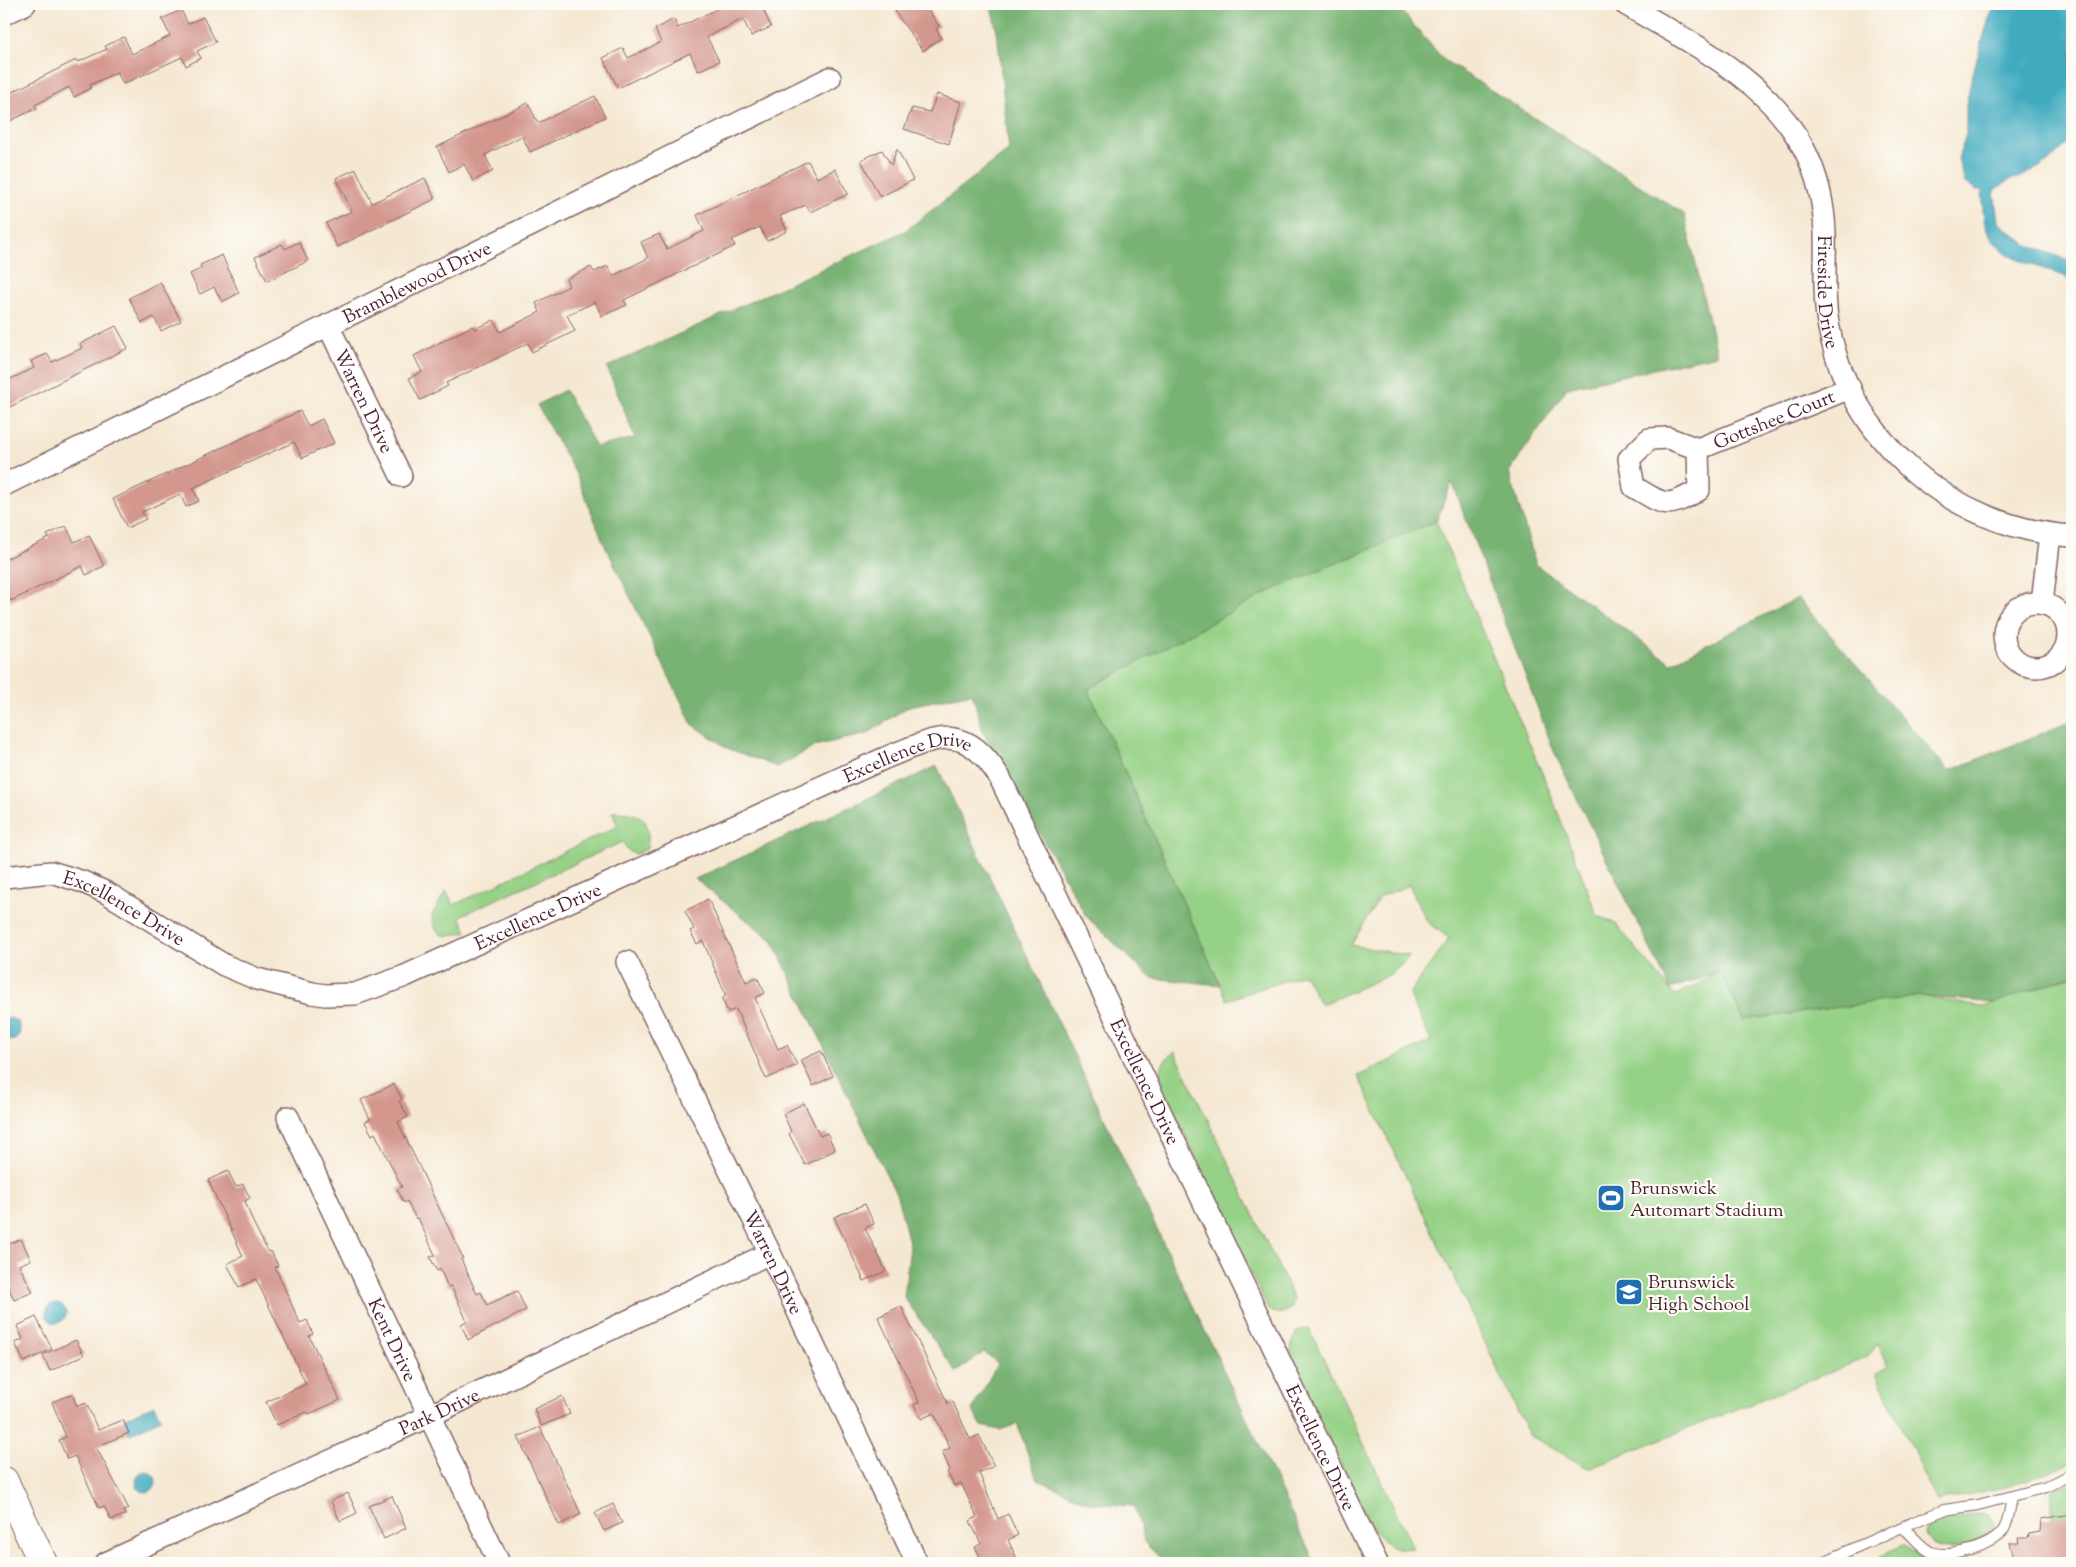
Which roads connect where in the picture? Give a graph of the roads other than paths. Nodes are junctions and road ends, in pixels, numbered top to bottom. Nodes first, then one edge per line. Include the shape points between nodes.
1 (25, 4) edge
2 (1625, 4) edge
3 (4, 14) edge
4 (830, 78) dead end
5 (328, 325) junction
6 (1850, 388) junction
7 (1698, 448) dead end
8 (401, 476) dead end
9 (4, 485) edge
10 (2050, 534) junction
11 (2072, 536) edge
12 (2042, 603) dead end
13 (4, 877) edge
14 (627, 962) dead end
15 (288, 1117) dead end
16 (770, 1253) junction
17 (429, 1416) junction
18 (2072, 1474) edge
19 (4, 1481) edge
20 (2012, 1496) junction
21 (1902, 1527) junction
22 (43, 1563) edge
23 (106, 1563) edge
24 (499, 1563) edge
25 (917, 1563) edge
26 (1377, 1563) edge
27 (1821, 1563) edge

1 - 3 street
2 - 6 street, Fireside Drive via 1741,76 1786,121 1803,148 1822,201 1827,318 1836,354
4 - 5 street, Bramblewood Drive
5 - 8 street, Warren Drive
5 - 9 street, Bramblewood Drive
6 - 7 street, Gottshee Court
6 - 10 street, Fireside Drive via 1877,432 1927,483 1987,518 2020,529
10 - 11 street, Fireside Drive
10 - 12 street
13 - 26 street, Excellence Drive via 39,872 61,875 107,893 232,969 312,993 354,994 405,976 885,758 940,739 961,740 975,746 1000,778
14 - 16 street, Warren Drive
15 - 17 street, Kent Drive
16 - 17 street, Park Drive
16 - 25 street, Warren Drive
17 - 23 street, Park Drive
17 - 24 street, Kent Drive
18 - 20 lane via 2046,1487
19 - 22 street
20 - 21 lane via 1944,1510
20 - 21 lane via 2005,1529 1996,1539 1980,1547 1941,1555 1928,1550
21 - 27 lane

